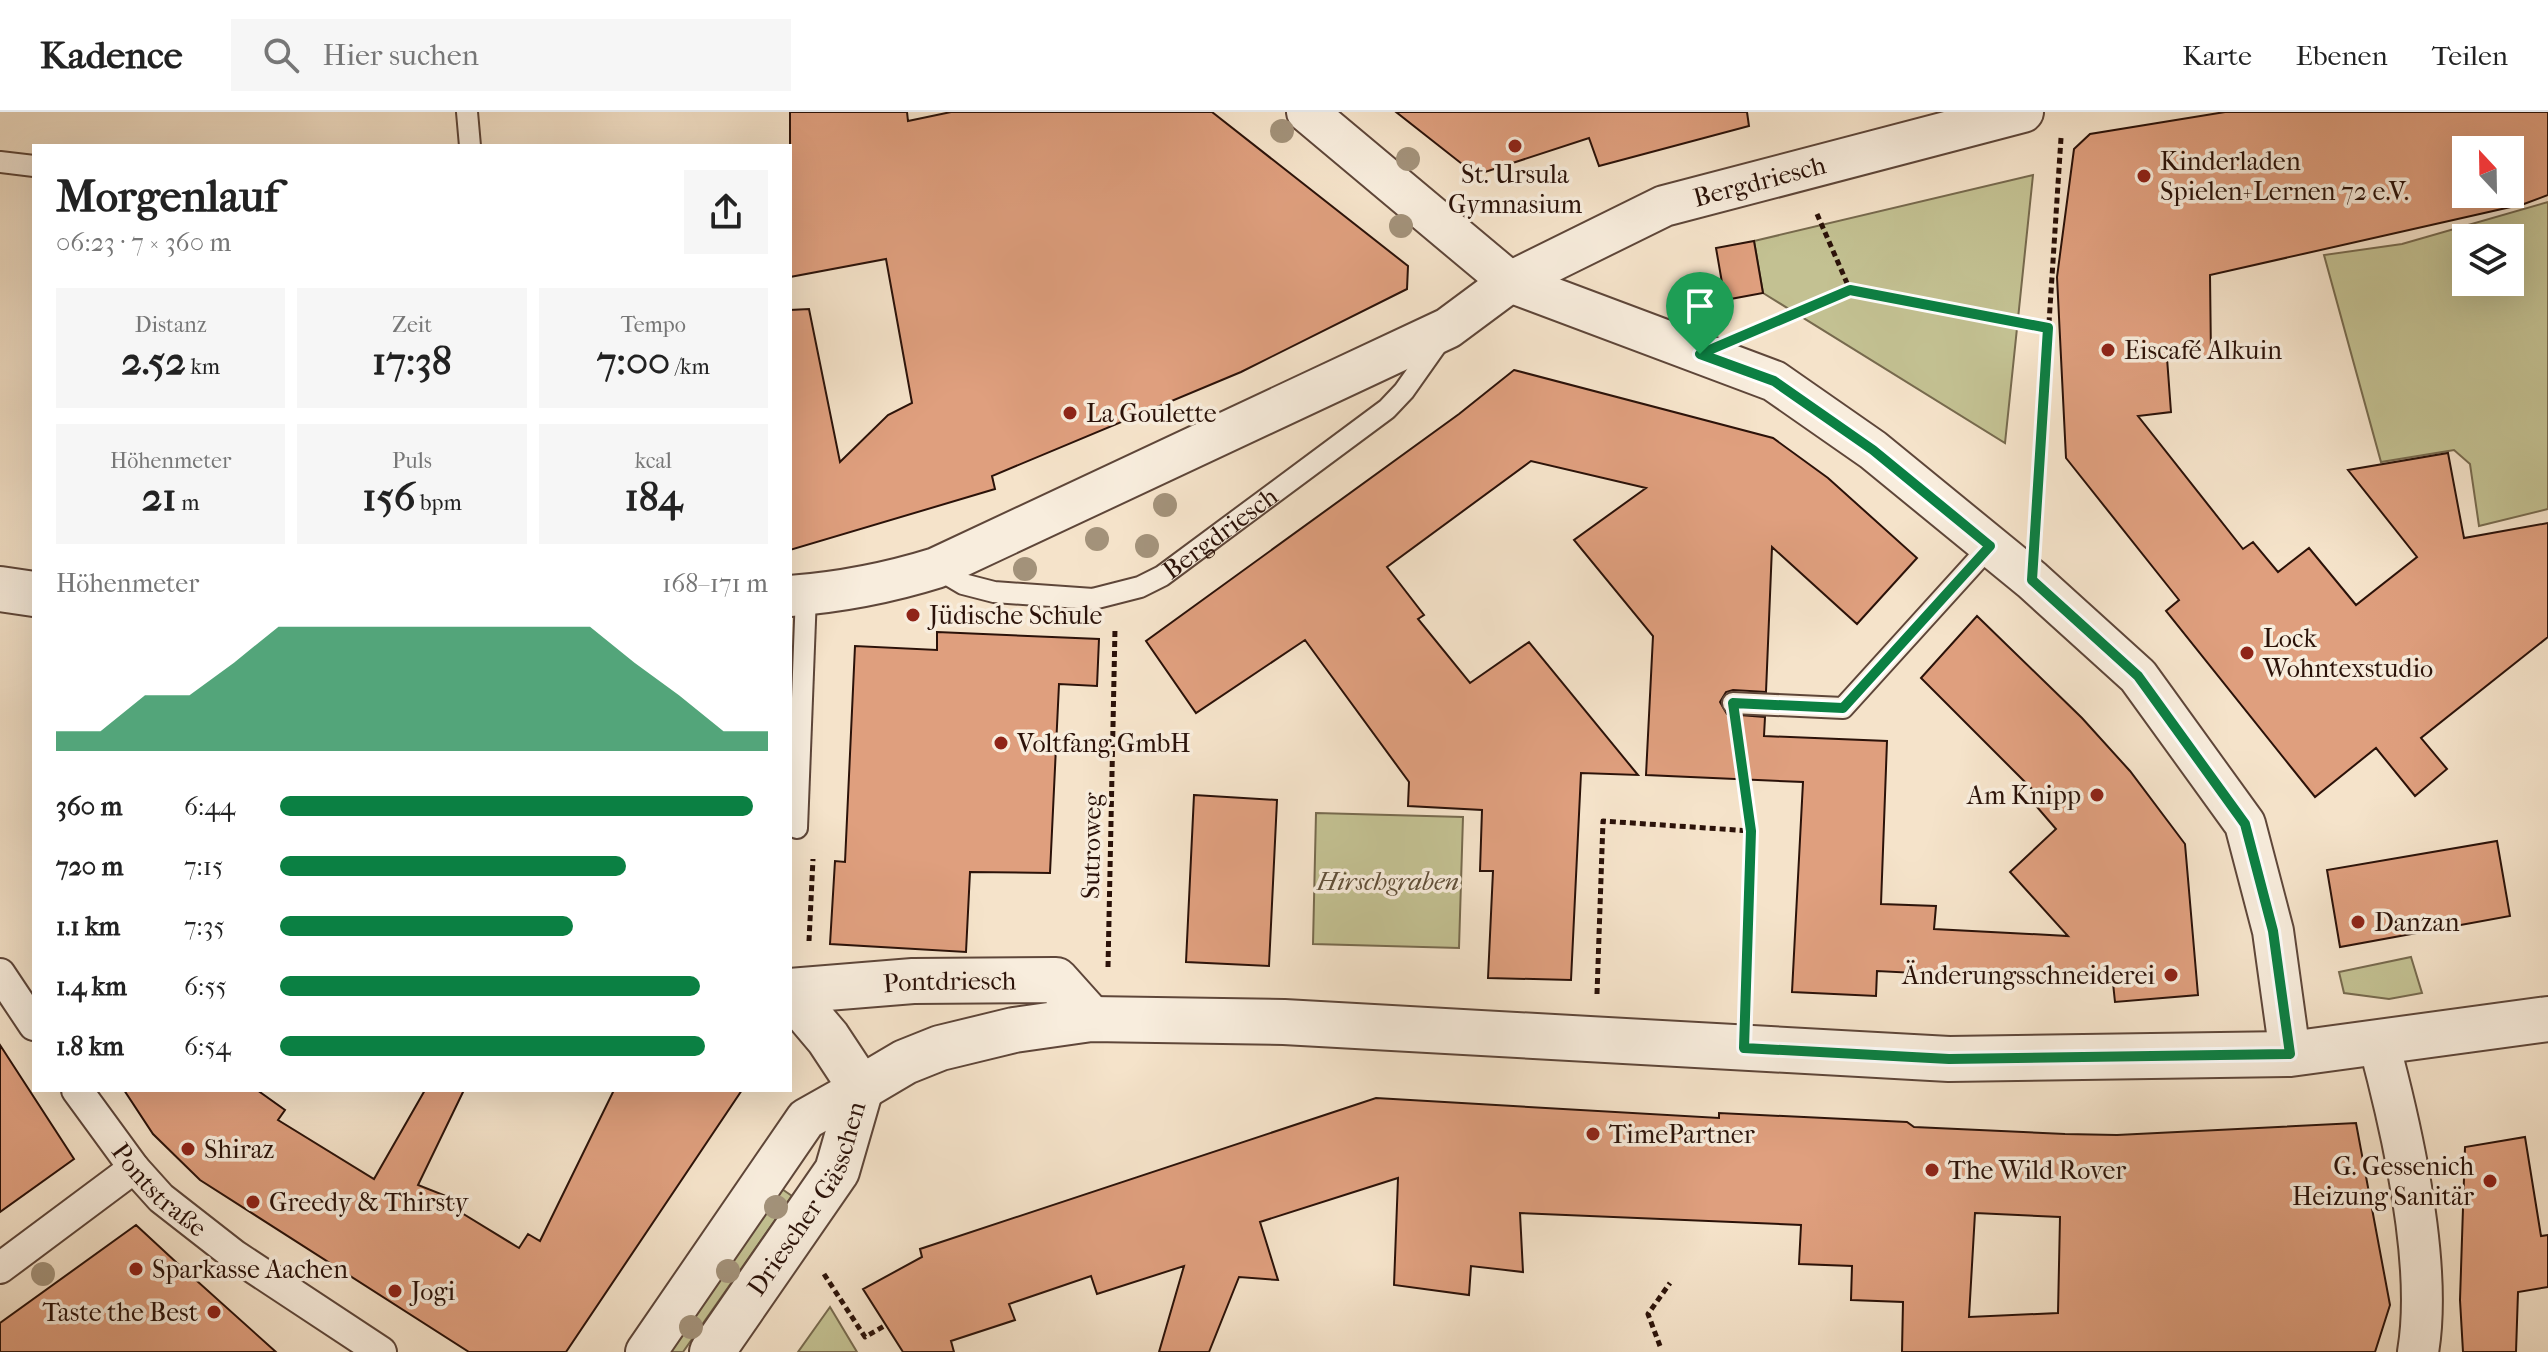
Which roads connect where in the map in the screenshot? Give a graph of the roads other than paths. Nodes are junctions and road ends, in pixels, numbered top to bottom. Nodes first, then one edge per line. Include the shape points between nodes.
1 (467, 112) edge
2 (1307, 112) edge
3 (2023, 112) edge
4 (470, 144) edge
5 (0, 162) edge
6 (32, 166) edge
7 (1510, 282) junction
8 (1448, 328) junction
9 (1990, 546) junction
10 (936, 568) junction
11 (0, 589) edge
12 (32, 594) edge
13 (798, 595) edge
14 (1733, 703) road end
15 (797, 828) dead end
16 (0, 974) edge
17 (792, 992) edge
18 (792, 994) edge
19 (1100, 1019) junction
20 (2548, 1019) edge
21 (32, 1022) edge
22 (2379, 1044) junction
23 (2290, 1054) junction
24 (861, 1088) junction
25 (78, 1092) edge
26 (134, 1168) junction
27 (0, 1268) edge
28 (381, 1352) edge
29 (646, 1352) edge
30 (712, 1352) edge
31 (2418, 1352) edge

1 - 4 lane
2 - 7 street
3 - 7 street, Bergdriesch via 1664,206
5 - 6 lane
7 - 8 street, Bergdriesch
7 - 9 street via 1774,381 1873,450
8 - 10 street, Bergdriesch
8 - 10 lane, Bergdriesch via 1387,409 1140,587 1093,599 994,592 963,584
9 - 14 lane via 1843,708
9 - 23 street via 2138,676 2245,824 2273,931
10 - 13 street, Bergdriesch via 892,582
11 - 12 street
13 - 15 lane
16 - 21 street
17 - 19 street, Pontdriesch via 913,981 1056,980
18 - 24 street, Pontdriesch
19 - 23 street via 1284,1022 1949,1059
19 - 24 street via 1014,1030 940,1048
20 - 22 street
22 - 23 street
22 - 31 street via 2396,1107 2420,1257
24 - 29 street, Driescher Gässchen via 806,1119
24 - 30 street, Driescher Gässchen via 837,1171
25 - 26 street, Pontstraße
26 - 27 street
26 - 28 street, Pontstraße via 161,1198 234,1255

